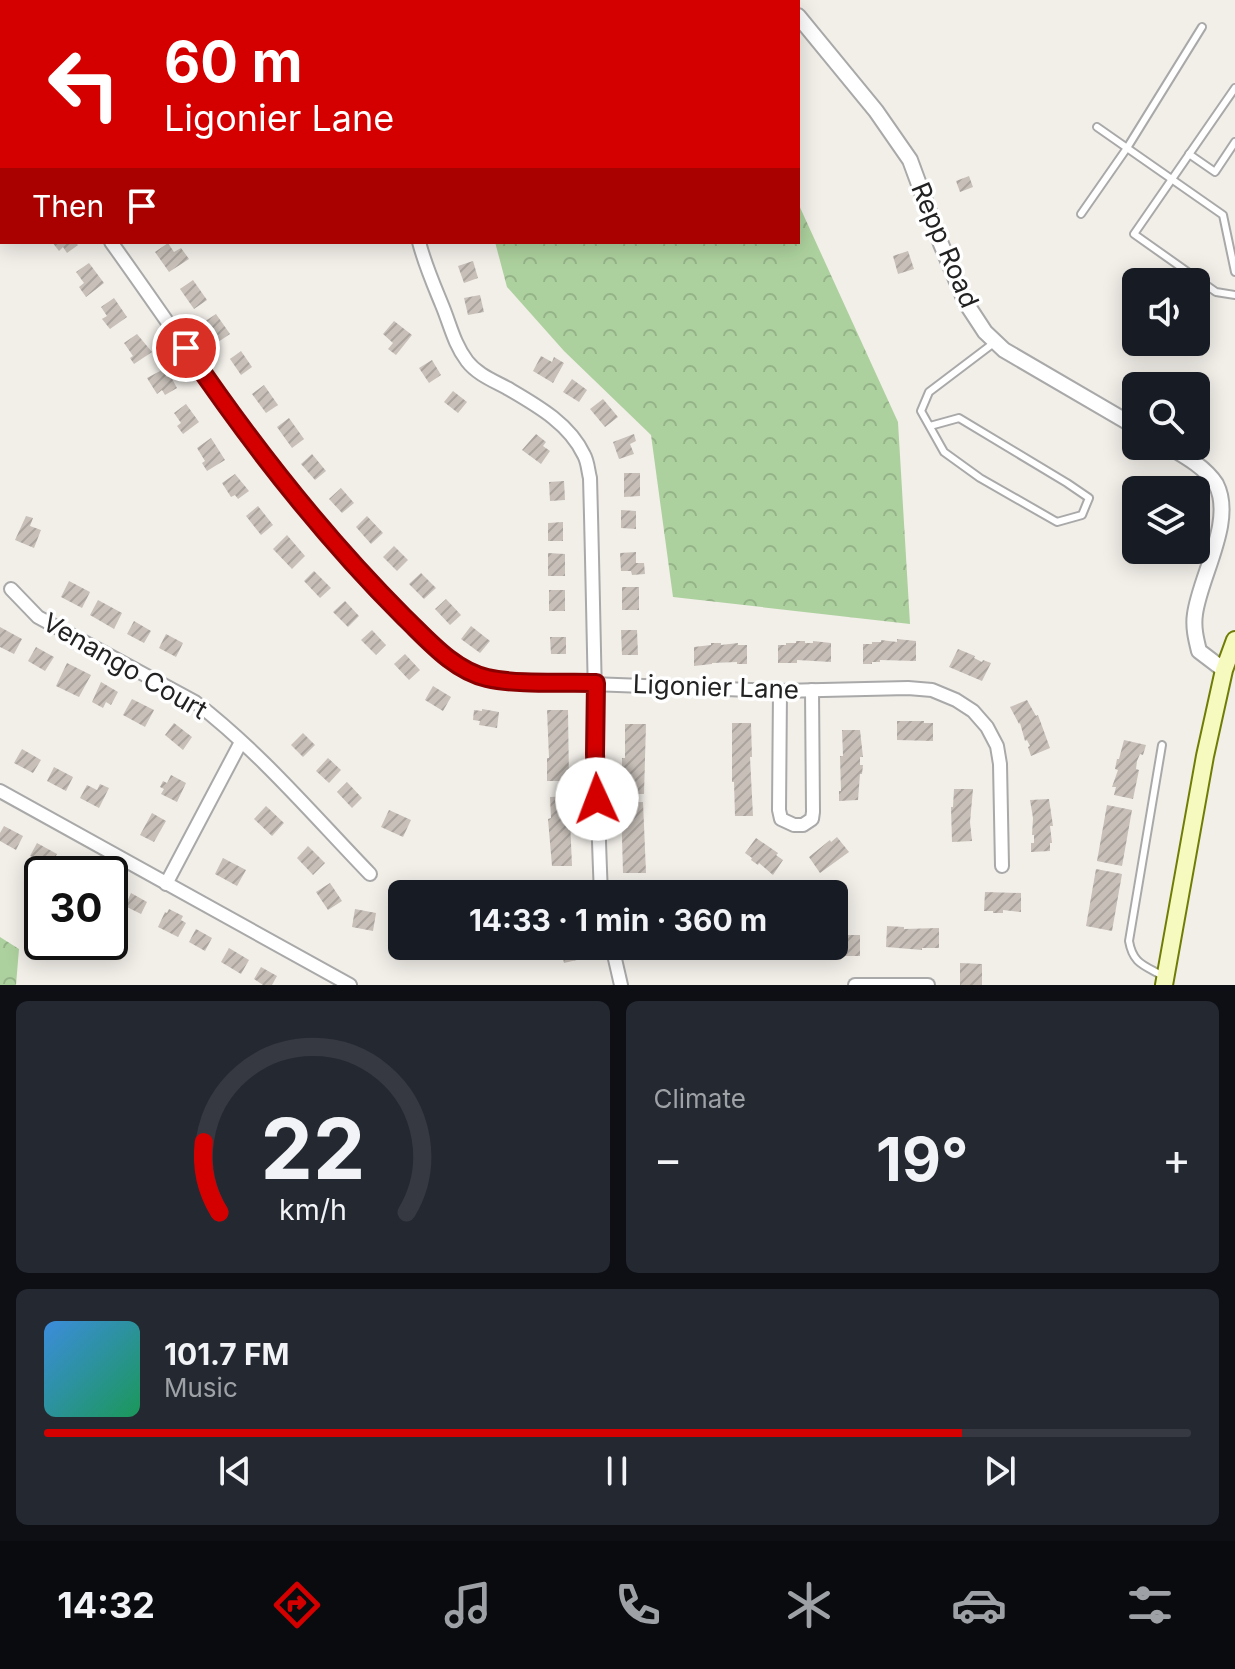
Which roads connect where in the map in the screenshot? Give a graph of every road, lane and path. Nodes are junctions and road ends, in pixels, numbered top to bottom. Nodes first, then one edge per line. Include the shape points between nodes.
1 (800, 18) edge
2 (1202, 27) dead end
3 (1235, 88) edge
4 (1097, 127) dead end
5 (1235, 142) edge
6 (1127, 148) junction
7 (1189, 154) junction
8 (1172, 180) junction
9 (1081, 214) dead end
10 (112, 244) edge
11 (420, 244) edge
12 (1235, 272) edge
13 (1235, 295) edge
14 (995, 342) junction
15 (1122, 419) edge
16 (930, 426) junction
17 (1192, 460) edge
18 (11, 589) dead end
19 (1235, 640) edge
20 (1224, 670) junction
21 (596, 683) junction
22 (812, 690) junction
23 (780, 691) junction
24 (241, 742) junction
25 (1162, 745) dead end
26 (0, 791) edge
27 (1002, 866) dead end
28 (370, 874) dead end
29 (600, 880) edge
30 (166, 884) junction
31 (615, 960) edge
32 (1165, 981) edge
33 (350, 985) edge
34 (621, 985) edge
35 (855, 985) edge
36 (928, 985) edge

1 - 14 street, Repp Road via 910,160 966,303
2 - 6 lane
3 - 7 lane
4 - 6 lane
5 - 7 lane via 1215,172
6 - 8 lane
6 - 9 lane
7 - 8 lane
8 - 12 lane via 1223,215
8 - 13 lane via 1134,234 1216,292
10 - 21 street, Ligonier Lane via 239,425 301,503 366,579 446,657 485,678
11 - 21 street via 456,345 468,363 554,418 586,457
14 - 15 street, Repp Road
14 - 16 lane via 929,392 921,411
16 - 16 lane via 944,452 980,478 1057,522 1082,515 1089,498 959,418
17 - 20 street via 1216,483 1223,498 1222,529 1195,628 1199,651
18 - 24 street, Venango Court via 38,617 195,702
19 - 20 main road
20 - 32 main road
21 - 23 street, Ligonier Lane
21 - 29 street
22 - 23 street, Ligonier Lane
22 - 23 street via 813,812 803,825 787,823 779,810
22 - 27 street, Ligonier Lane via 932,690 973,711 997,746
24 - 28 street, Venango Court
24 - 30 street
25 - 32 lane via 1129,941 1131,954
26 - 30 street
30 - 33 street
31 - 34 street
35 - 36 street

